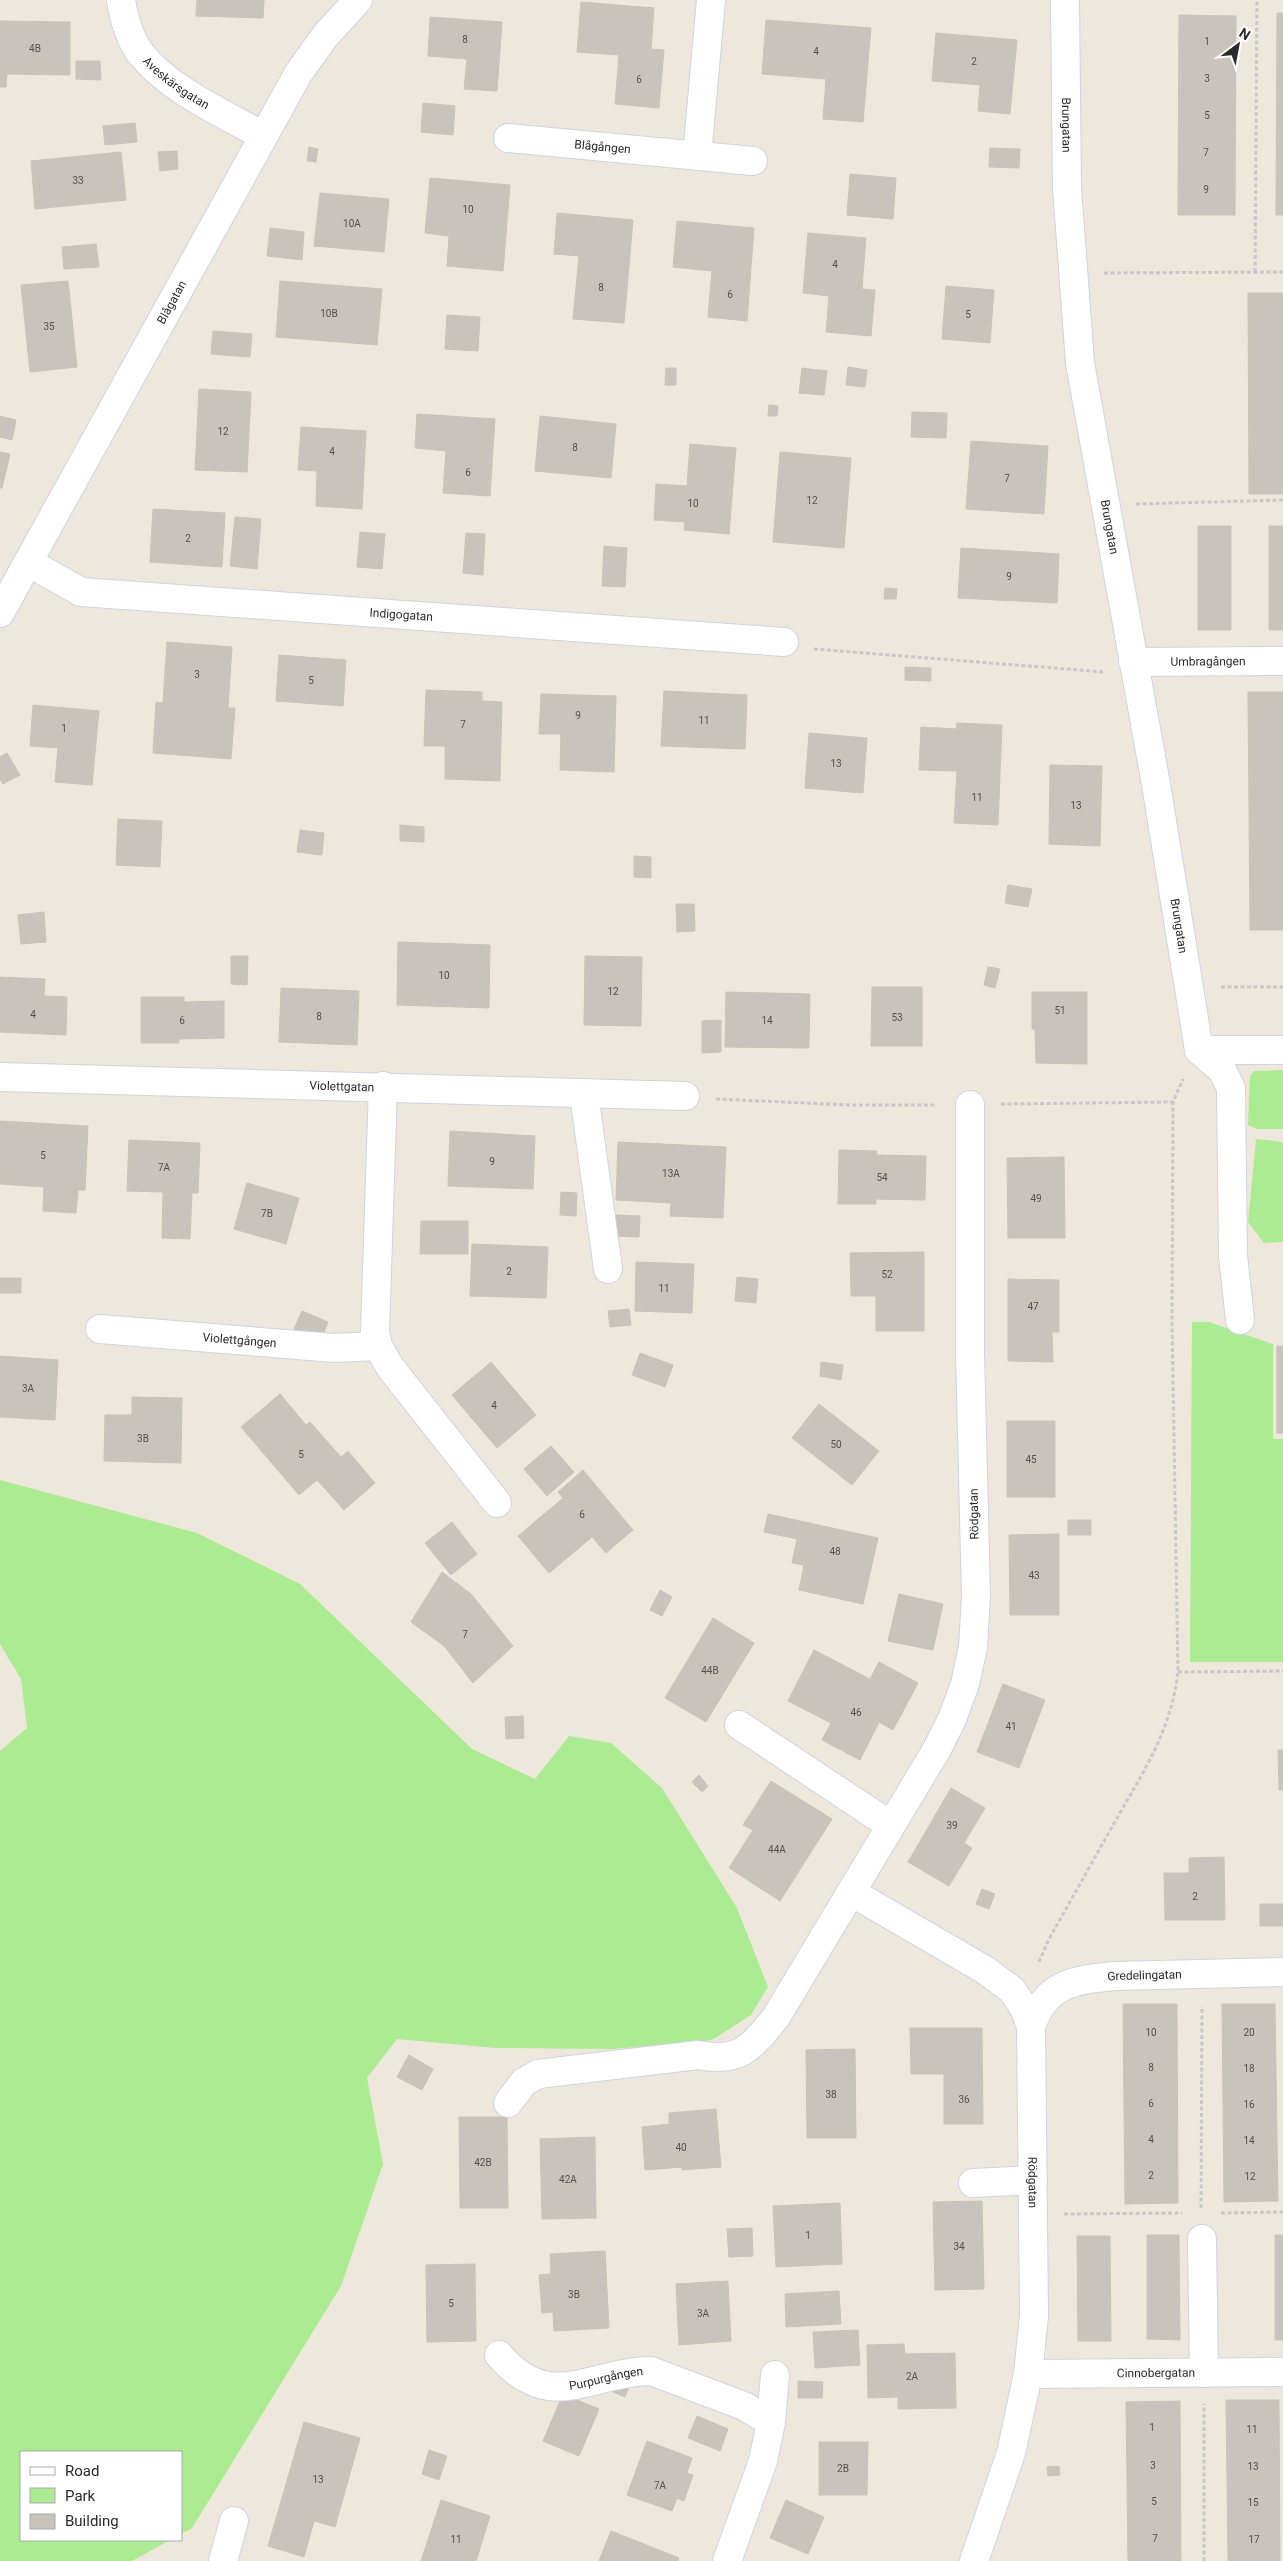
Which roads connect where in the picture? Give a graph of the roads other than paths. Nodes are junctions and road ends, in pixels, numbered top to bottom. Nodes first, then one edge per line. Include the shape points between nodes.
1 (121, 0) edge
2 (358, 0) edge
3 (711, 0) edge
4 (1065, 0) edge
5 (263, 136) junction
6 (508, 138) dead end
7 (697, 156) junction
8 (754, 161) dead end
9 (28, 562) junction
10 (0, 613) edge
11 (784, 642) road end
12 (1283, 661) edge
13 (1133, 662) junction
14 (1199, 1050) junction
15 (1283, 1050) edge
16 (0, 1076) edge
17 (383, 1086) junction
18 (584, 1094) junction
19 (686, 1096) road end
20 (970, 1105) road end
21 (608, 1269) dead end
22 (1240, 1320) dead end
23 (100, 1329) dead end
24 (378, 1346) junction
25 (497, 1503) dead end
26 (739, 1726) dead end
27 (890, 1825) junction
28 (850, 1892) junction
29 (1283, 1972) edge
30 (1032, 2027) junction
31 (508, 2103) dead end
32 (1033, 2180) junction
33 (974, 2182) dead end
34 (1202, 2226) road end
35 (499, 2355) dead end
36 (1283, 2372) edge
37 (1204, 2373) junction
38 (1028, 2374) junction
39 (775, 2375) dead end
40 (771, 2422) junction
41 (234, 2521) dead end
42 (223, 2561) edge
43 (728, 2561) edge
44 (974, 2561) edge

1 - 5 street, Aveskärsgatan via 131,37 141,54 160,73
2 - 5 street, Blågatan via 325,36 298,74
3 - 7 street
4 - 13 street, Brungatan via 1067,188 1080,363
5 - 9 street, Blågatan
6 - 7 street, Blågången
7 - 8 street, Blågången
9 - 10 street, Blågatan
9 - 11 street, Indigogatan via 80,592
12 - 13 street, Umbragången
13 - 14 street, Brungatan
14 - 15 street
14 - 22 street via 1222,1070 1231,1088 1233,1256
16 - 17 street, Violettgatan via 248,1085
17 - 18 street, Violettgatan
17 - 24 street via 375,1332
18 - 19 street, Violettgatan
18 - 21 street
20 - 27 street, Rödgatan via 970,1352 976,1596 973,1647 965,1684 952,1719
23 - 24 street, Violettgången via 334,1348
24 - 25 street via 390,1366
26 - 27 street
27 - 28 street, Rödgatan
28 - 30 street, Rödgatan via 985,1970 1012,1990
28 - 31 street, Rödgatan via 767,2029 741,2053 719,2059 698,2055 538,2074 524,2082
29 - 30 street, Gredelingatan via 1089,1978 1066,1985 1043,2000
30 - 32 street, Rödgatan
32 - 33 street
32 - 38 street, Rödgatan via 1034,2316
34 - 37 street
35 - 40 street, Purpurgången via 523,2376 547,2385 569,2388 634,2371 651,2371 744,2406
36 - 37 street, Cinnobergatan
37 - 38 street, Cinnobergatan
38 - 44 street, Rödgatan via 1012,2453
39 - 40 street
40 - 43 street via 763,2461
41 - 42 street

